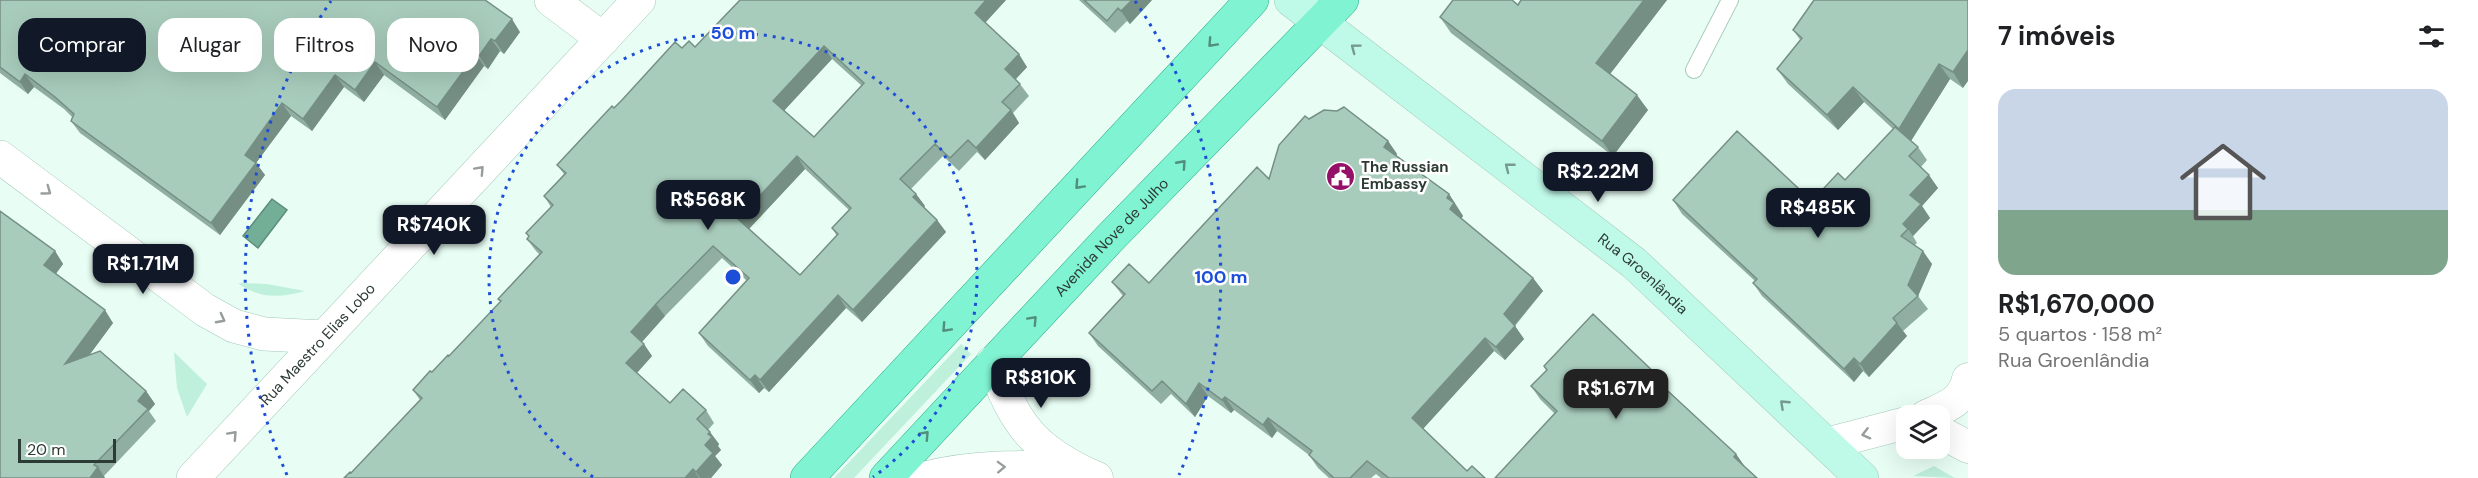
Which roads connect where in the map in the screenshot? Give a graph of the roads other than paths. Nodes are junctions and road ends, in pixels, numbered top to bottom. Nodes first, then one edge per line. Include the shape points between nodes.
1 (550, 0) edge
2 (639, 0) edge
3 (1252, 0) edge
4 (1292, 0) edge
5 (1730, 0) edge
6 (1331, 11) edge
7 (603, 39) junction
8 (1694, 70) dead end
9 (0, 157) edge
10 (324, 338) junction
11 (992, 362) junction
12 (1968, 379) edge
13 (1950, 405) edge
14 (1896, 426) edge
15 (1950, 437) edge
16 (1826, 444) junction
17 (1968, 447) edge
18 (1085, 473) edge
19 (193, 478) edge
20 (807, 478) edge
21 (886, 478) edge
22 (923, 478) edge
23 (1862, 478) edge

1 - 7 street
2 - 7 street, Rua Maestro Elias Lobo
3 -> 20 main road
4 - 6 main road, Rua Groenlândia
5 - 8 lane
11 -> 6 main road, Avenida Nove de Julho
16 -> 6 main road, Rua Groenlândia via 1634,263
10 -> 7 street, Rua Maestro Elias Lobo
9 -> 10 street via 205,310 234,326 264,334
19 -> 10 street, Rua Maestro Elias Lobo
11 - 18 street via 1024,430
21 -> 11 main road, Avenida Nove de Julho
12 - 13 street via 1965,392
14 -> 16 street
15 - 17 street
16 - 23 main road, Rua Groenlândia
22 -> 18 street via 987,467

